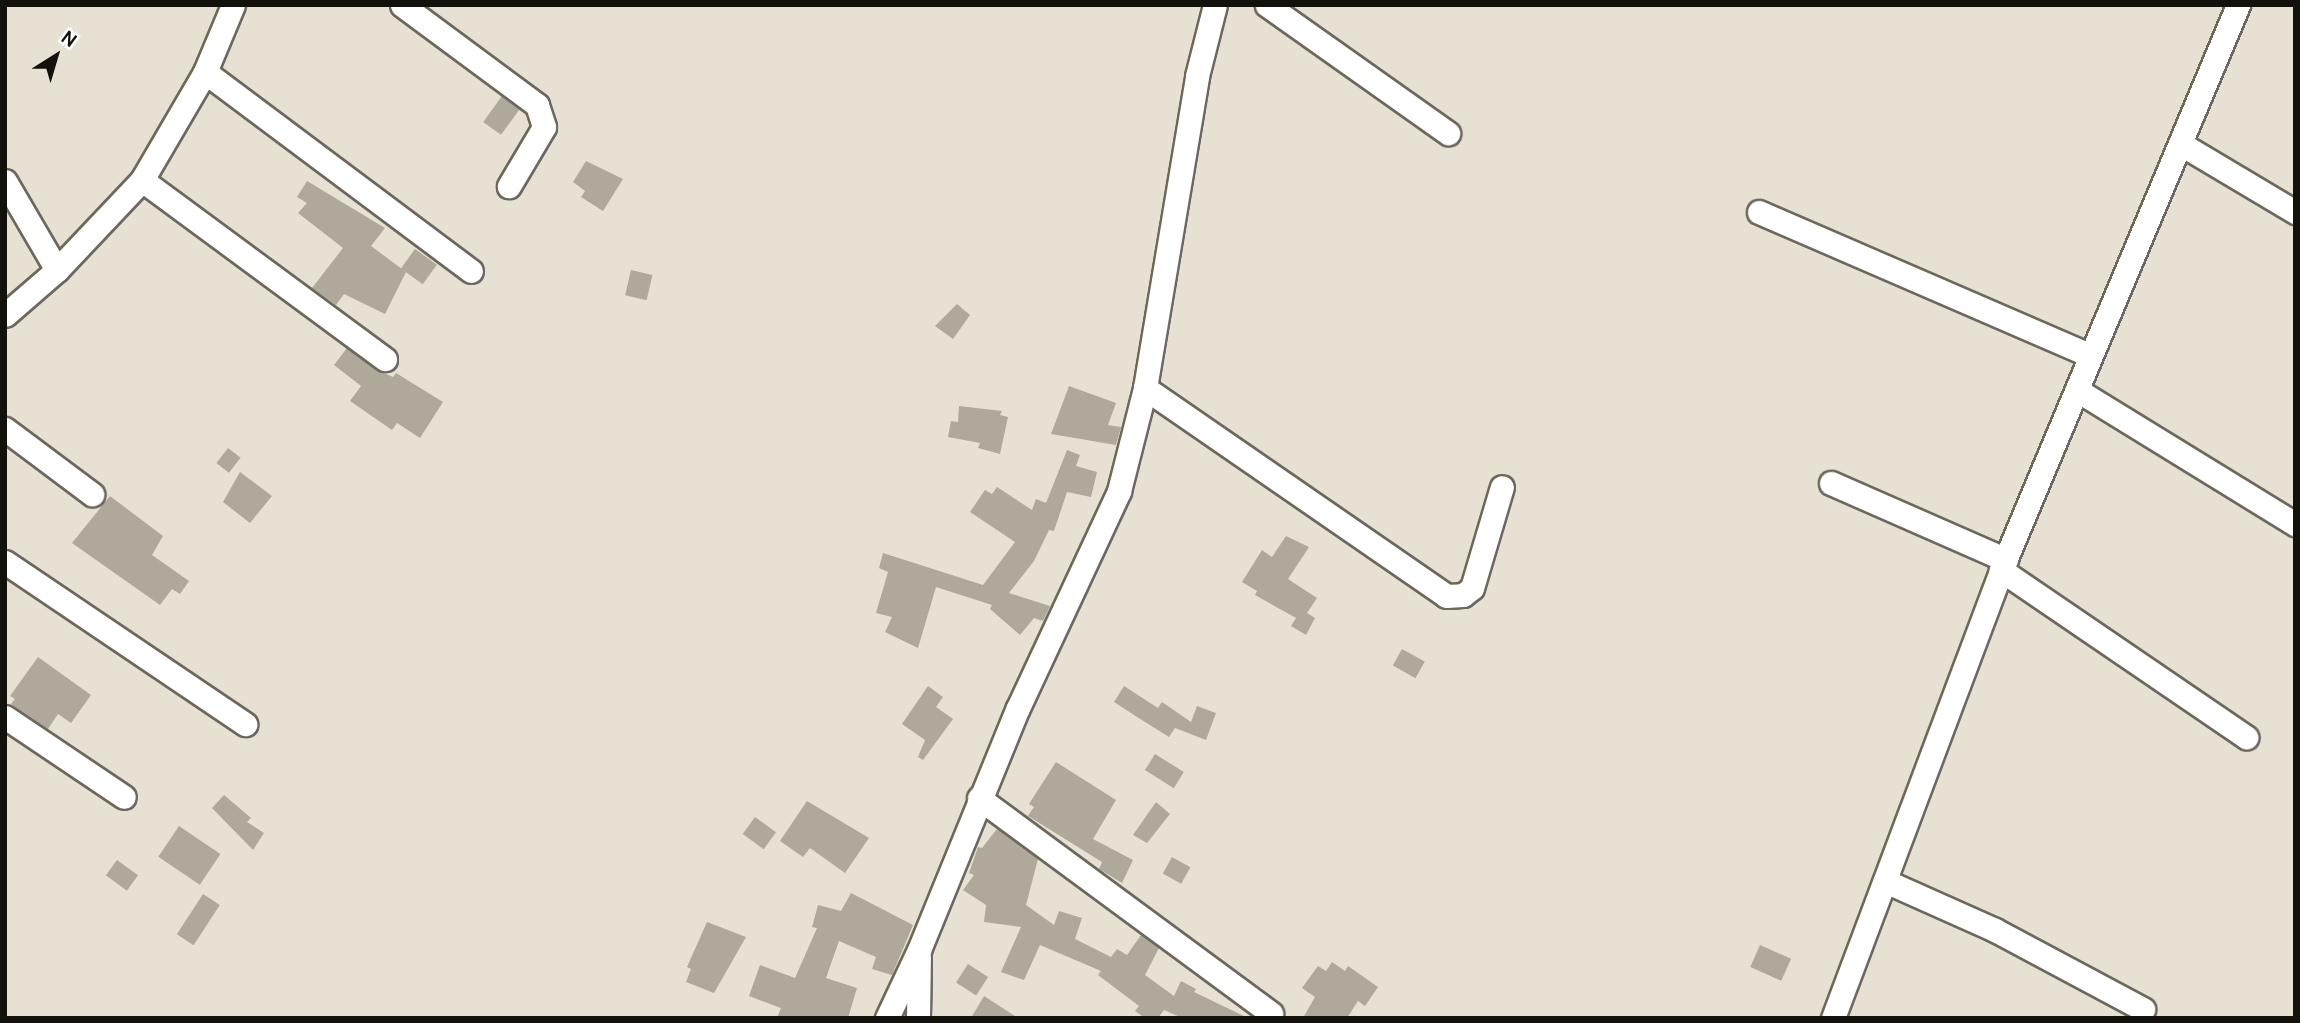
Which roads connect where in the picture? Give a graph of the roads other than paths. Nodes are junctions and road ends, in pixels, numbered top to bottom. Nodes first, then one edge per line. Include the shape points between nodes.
1 (402, 5) edge
2 (1216, 5) edge
3 (1267, 5) edge
4 (2238, 5) edge
5 (229, 8) edge
6 (205, 72) junction
7 (1448, 133) dead end
8 (2181, 144) junction
9 (142, 180) junction
10 (5, 181) edge
11 (509, 187) dead end
12 (1759, 212) dead end
13 (2295, 212) edge
14 (57, 270) junction
15 (471, 271) dead end
16 (5, 315) edge
17 (2090, 355) junction
18 (385, 359) dead end
19 (1145, 388) junction
20 (2077, 390) junction
21 (5, 429) edge
22 (1831, 483) dead end
23 (1502, 487) dead end
24 (92, 494) dead end
25 (2295, 524) edge
26 (5, 562) edge
27 (2003, 565) junction
28 (5, 717) edge
29 (245, 724) dead end
30 (2246, 737) dead end
31 (124, 797) dead end
32 (979, 797) junction
33 (1885, 881) junction
34 (919, 950) junction
35 (2143, 1009) dead end
36 (1271, 1013) dead end
37 (887, 1018) edge
38 (918, 1018) edge
39 (1833, 1018) edge

1 - 11 street via 537,104 544,127
2 - 19 street via 1198,76
3 - 7 street
4 - 8 street
5 - 6 street
6 - 9 street
6 - 15 street
8 - 13 street
8 - 17 street
9 - 14 street
9 - 18 street
10 - 14 street
12 - 17 street
14 - 16 street
17 - 20 street
19 - 23 street via 1446,596 1463,595 1472,588
19 - 32 street via 1119,491
20 - 25 street
20 - 27 street
21 - 24 street
22 - 27 street
26 - 29 street
27 - 30 street
27 - 33 street
28 - 31 street
32 - 34 street
32 - 36 street
33 - 35 street via 1995,930
33 - 39 street
34 - 37 street
34 - 38 street

